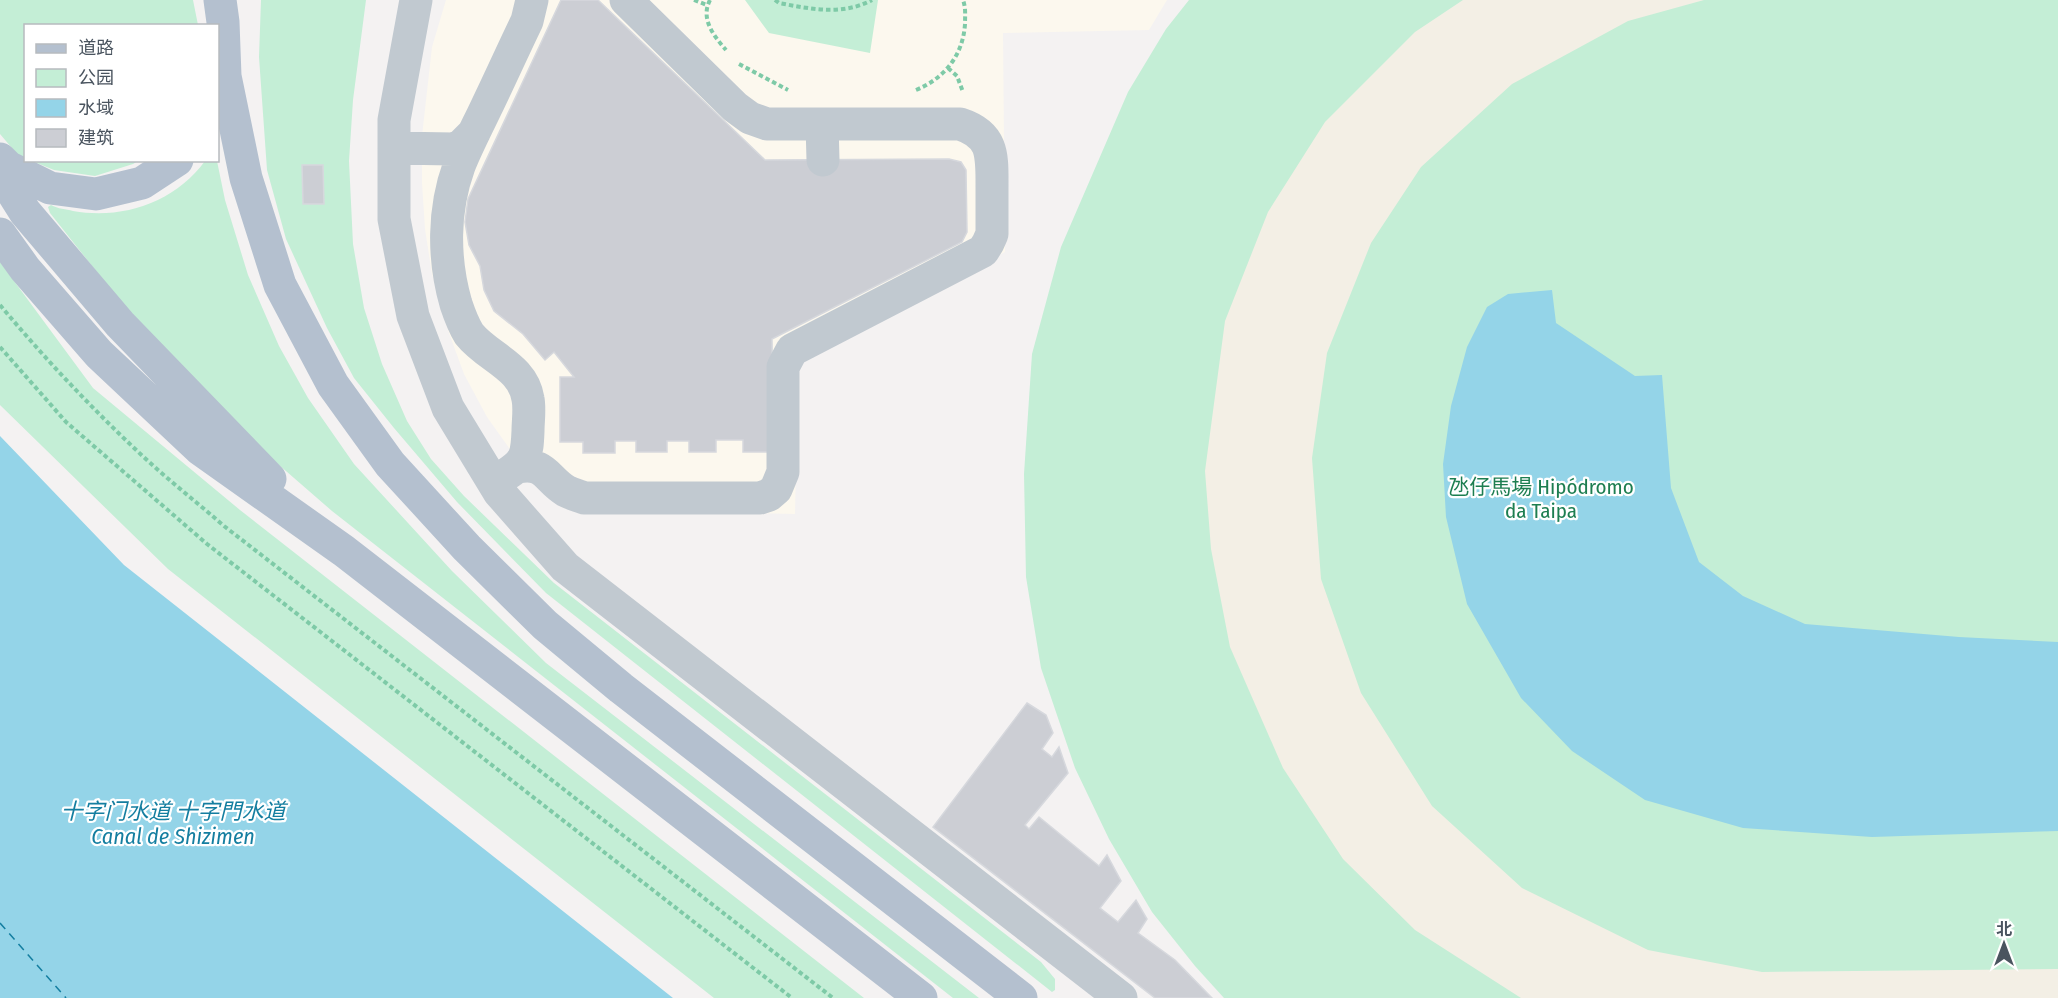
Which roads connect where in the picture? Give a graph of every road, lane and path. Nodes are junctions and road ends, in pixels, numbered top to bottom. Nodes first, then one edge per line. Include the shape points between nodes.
1 (416, 0) edge
2 (626, 0) edge
3 (694, 0) edge
4 (775, 0) edge
5 (872, 0) edge
6 (963, 0) edge
7 (708, 2) edge
8 (224, 7) edge
9 (532, 7) edge
10 (948, 68) junction
11 (221, 87) edge
12 (908, 92) dead end
13 (794, 93) dead end
14 (964, 99) dead end
15 (822, 124) junction
16 (474, 133) junction
17 (394, 148) junction
18 (0, 159) edge
19 (823, 160) dead end
20 (174, 162) edge
21 (0, 172) edge
22 (0, 234) edge
23 (0, 305) edge
24 (0, 347) edge
25 (505, 475) junction
26 (344, 551) junction
27 (1055, 948) junction
28 (792, 998) edge
29 (833, 998) edge
30 (921, 998) edge
31 (1021, 998) edge
32 (1091, 998) edge
33 (1121, 998) edge

1 - 17 street via 394,120
2 - 15 street via 750,118 767,124
3 - 7 path
4 - 5 path via 820,11 861,6
6 - 10 path via 964,39
7 - 13 path via 706,14 714,35 739,63
8 - 11 main road
9 - 16 street
10 - 12 path via 939,78
10 - 14 path via 957,76
11 - 31 main road via 280,285 333,386 390,464 466,548 544,625
15 - 19 street
15 - 25 street via 960,124 971,128 984,139 992,155 992,234 983,250 792,350 783,367 783,472 776,489 760,498 585,498 567,491 534,466
16 - 17 street via 453,149
16 - 25 street via 450,200 446,236 449,272 468,332 480,346 513,369 529,400 527,451 524,460
17 - 25 street via 394,219 413,316 448,408
18 - 20 main road via 50,188 96,194 142,183
21 - 26 main road via 25,212 120,324 234,444
22 - 26 main road via 99,354 200,449
23 - 29 path via 98,413 224,526
24 - 28 path via 66,422 207,544
25 - 27 street via 499,492 565,567
26 - 30 main road
27 - 32 street
27 - 33 street

